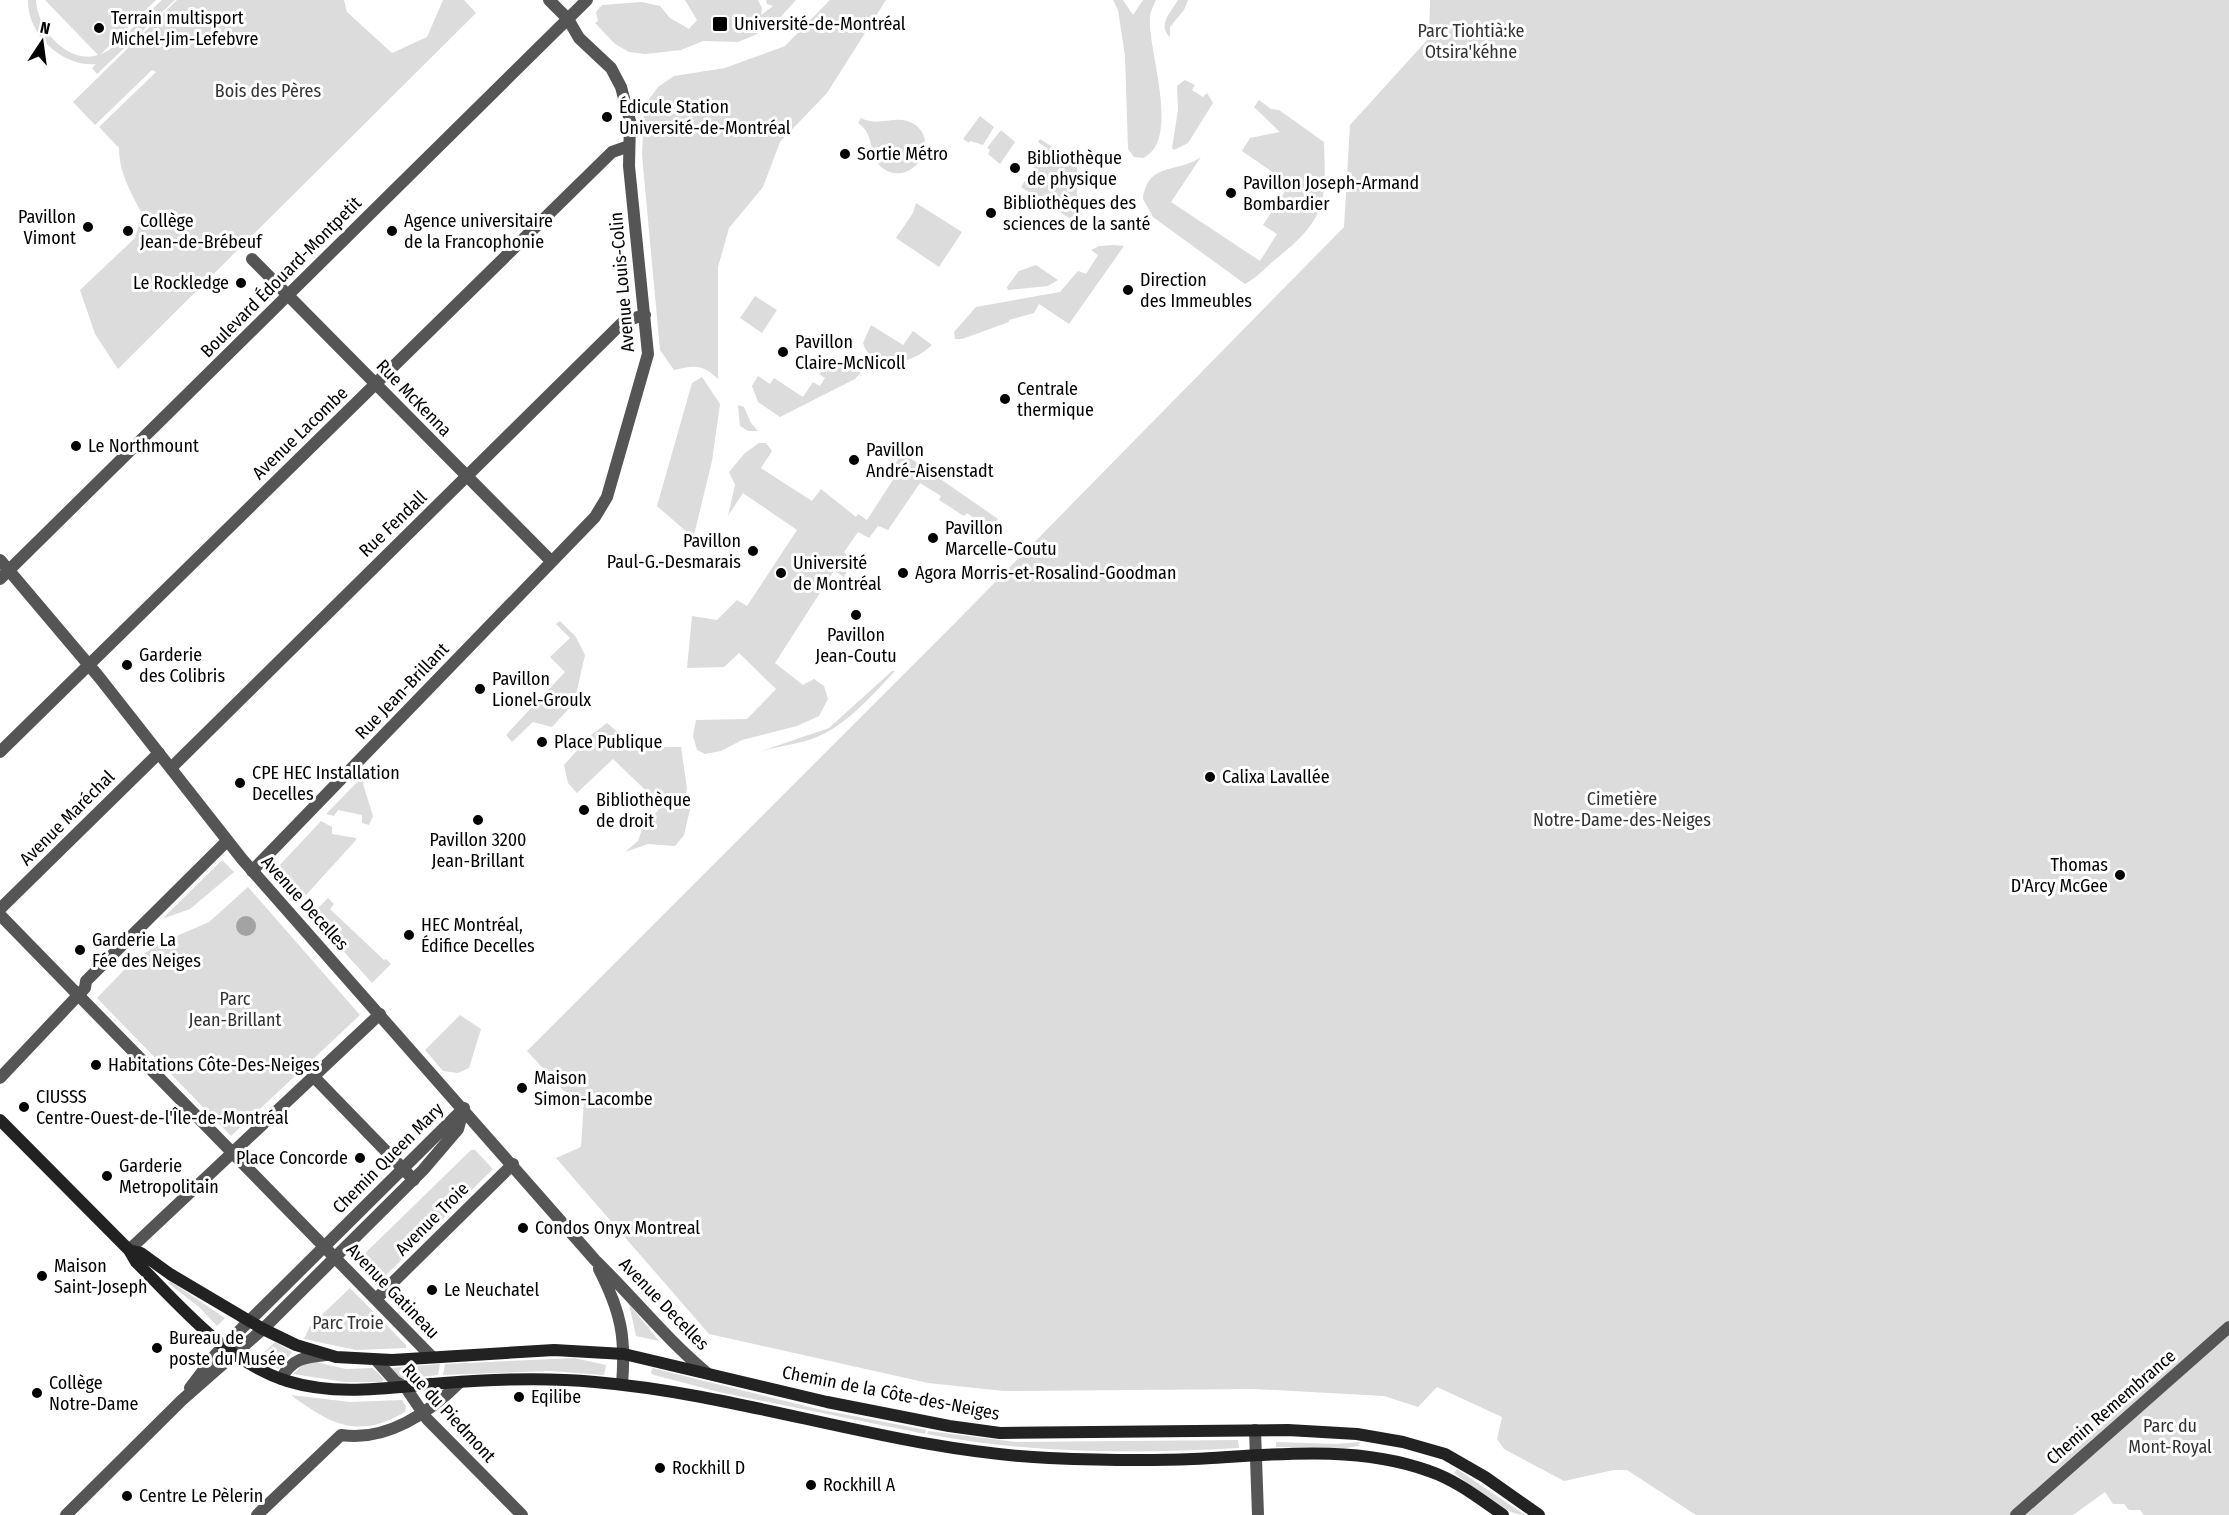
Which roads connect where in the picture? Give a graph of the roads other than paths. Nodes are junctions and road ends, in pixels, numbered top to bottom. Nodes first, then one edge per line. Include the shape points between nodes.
1 (549, 0) edge
2 (587, 0) edge
3 (568, 20) junction
4 (629, 146) junction
5 (252, 259) dead end
6 (288, 295) junction
7 (645, 315) junction
8 (375, 384) junction
9 (467, 477) junction
10 (0, 560) edge
11 (551, 561) junction
12 (9, 570) junction
13 (0, 579) edge
14 (89, 665) junction
15 (0, 752) edge
16 (159, 753) junction
17 (171, 768) junction
18 (227, 841) junction
19 (252, 871) junction
20 (0, 909) edge
21 (0, 915) edge
22 (78, 995) junction
23 (380, 1014) junction
24 (313, 1076) junction
25 (0, 1078) edge
26 (464, 1108) junction
27 (0, 1120) edge
28 (231, 1152) junction
29 (513, 1164) junction
30 (402, 1168) junction
31 (414, 1180) junction
32 (325, 1247) junction
33 (129, 1250) junction
34 (335, 1258) junction
35 (595, 1260) junction
36 (376, 1299) junction
37 (249, 1321) junction
38 (2229, 1327) edge
39 (263, 1329) junction
40 (224, 1346) junction
41 (624, 1354) junction
42 (234, 1355) junction
43 (328, 1355) junction
44 (432, 1357) junction
45 (376, 1360) junction
46 (707, 1373) junction
47 (281, 1379) junction
48 (460, 1382) junction
49 (622, 1384) junction
50 (406, 1388) junction
51 (182, 1400) junction
52 (422, 1412) junction
53 (1255, 1430) junction
54 (1256, 1456) junction
55 (66, 1515) edge
56 (256, 1515) edge
57 (522, 1515) edge
58 (1258, 1515) edge
59 (1503, 1515) edge
60 (1539, 1515) edge
61 (2016, 1515) edge

1 - 3 street, Avenue Louis-Colin
2 - 3 street, Boulevard Édouard-Montpetit
3 - 4 street, Avenue Louis-Colin via 579,38 611,68 621,87 630,121
3 - 6 street, Boulevard Édouard-Montpetit
4 - 7 street, Avenue Louis-Colin
4 - 8 street, Avenue Lacombe via 612,152
5 - 6 street, Rue McKenna
6 - 8 street, Rue McKenna
6 - 12 street, Boulevard Édouard-Montpetit
7 - 9 street, Rue Fendall via 624,321
7 - 11 street, Avenue Louis-Colin via 647,361 607,497 595,517
8 - 9 street, Rue McKenna
8 - 14 street, Avenue Lacombe
9 - 11 street, Rue McKenna
9 - 17 street, Rue Fendall
10 - 12 street, Avenue Decelles
11 - 19 street, Rue Jean-Brillant
12 - 13 street, Boulevard Édouard-Montpetit
12 - 14 street, Avenue Decelles
14 - 15 street, Avenue Lacombe
14 - 16 street, Avenue Decelles
16 - 17 street, Avenue Decelles
16 - 20 street, Avenue Maréchal
17 - 18 street, Avenue Decelles
18 - 19 street, Avenue Decelles
18 - 22 street via 93,975
19 - 23 street, Avenue Decelles
21 - 22 street, Avenue Gatineau
22 - 25 street
22 - 28 street, Avenue Gatineau
23 - 24 street
23 - 26 street, Avenue Decelles
24 - 28 street
24 - 30 street
26 - 29 street, Avenue Decelles
26 - 30 street, Chemin Queen Mary
26 - 31 street, Chemin Queen Mary via 458,1129
27 - 33 main road, Chemin de la Côte-des-Neiges
28 - 32 street, Avenue Gatineau
28 - 33 street
29 - 35 street, Avenue Decelles
29 - 36 street, Avenue Troie
30 - 31 street
30 - 32 street, Chemin Queen Mary
31 - 34 street, Chemin Queen Mary
32 - 34 street, Avenue Gatineau
32 - 37 street, Chemin Queen Mary
33 - 37 main road, Chemin de la Côte-des-Neiges via 141,1253
33 - 40 main road, Chemin de la Côte-des-Neiges via 136,1262
34 - 36 street, Avenue Gatineau
34 - 39 street, Chemin Queen Mary
35 - 41 street, Avenue Decelles via 618,1310
35 - 46 street, Avenue Decelles
36 - 44 street, Avenue Gatineau
37 - 39 main road, Chemin de la Côte-des-Neiges
37 - 40 street, Chemin Queen Mary
38 - 61 street, Chemin Remembrance
39 - 42 street, Chemin Queen Mary
39 - 43 main road, Chemin de la Côte-des-Neiges
40 - 42 main road, Chemin de la Côte-des-Neiges
40 - 51 street, Chemin Queen Mary
41 - 44 main road, Chemin de la Côte-des-Neiges via 554,1350
41 - 46 main road, Chemin de la Côte-des-Neiges
41 - 49 street, Avenue Decelles
42 - 47 main road, Chemin de la Côte-des-Neiges
42 - 51 street, Chemin Queen Mary
43 - 45 main road, Chemin de la Côte-des-Neiges
43 - 47 street, Chemin de la Côte-des-Neiges via 298,1359
44 - 45 main road, Chemin de la Côte-des-Neiges
45 - 50 street, Rue du Piedmont
46 - 53 main road, Chemin de la Côte-des-Neiges via 827,1402 990,1432
47 - 50 main road, Chemin de la Côte-des-Neiges via 340,1390
48 - 49 main road, Chemin de la Côte-des-Neiges via 553,1379
48 - 50 main road, Chemin de la Côte-des-Neiges
48 - 52 street
49 - 54 main road, Chemin de la Côte-des-Neiges via 1003,1455 1136,1460
50 - 52 street, Rue du Piedmont
51 - 55 street, Chemin Queen Mary
52 - 56 street via 381,1433 340,1435
52 - 57 street, Rue du Piedmont
53 - 54 street
53 - 60 main road, Chemin de la Côte-des-Neiges via 1357,1434 1428,1448 1471,1468
54 - 58 street
54 - 59 main road, Chemin de la Côte-des-Neiges via 1336,1455 1411,1465 1443,1477

